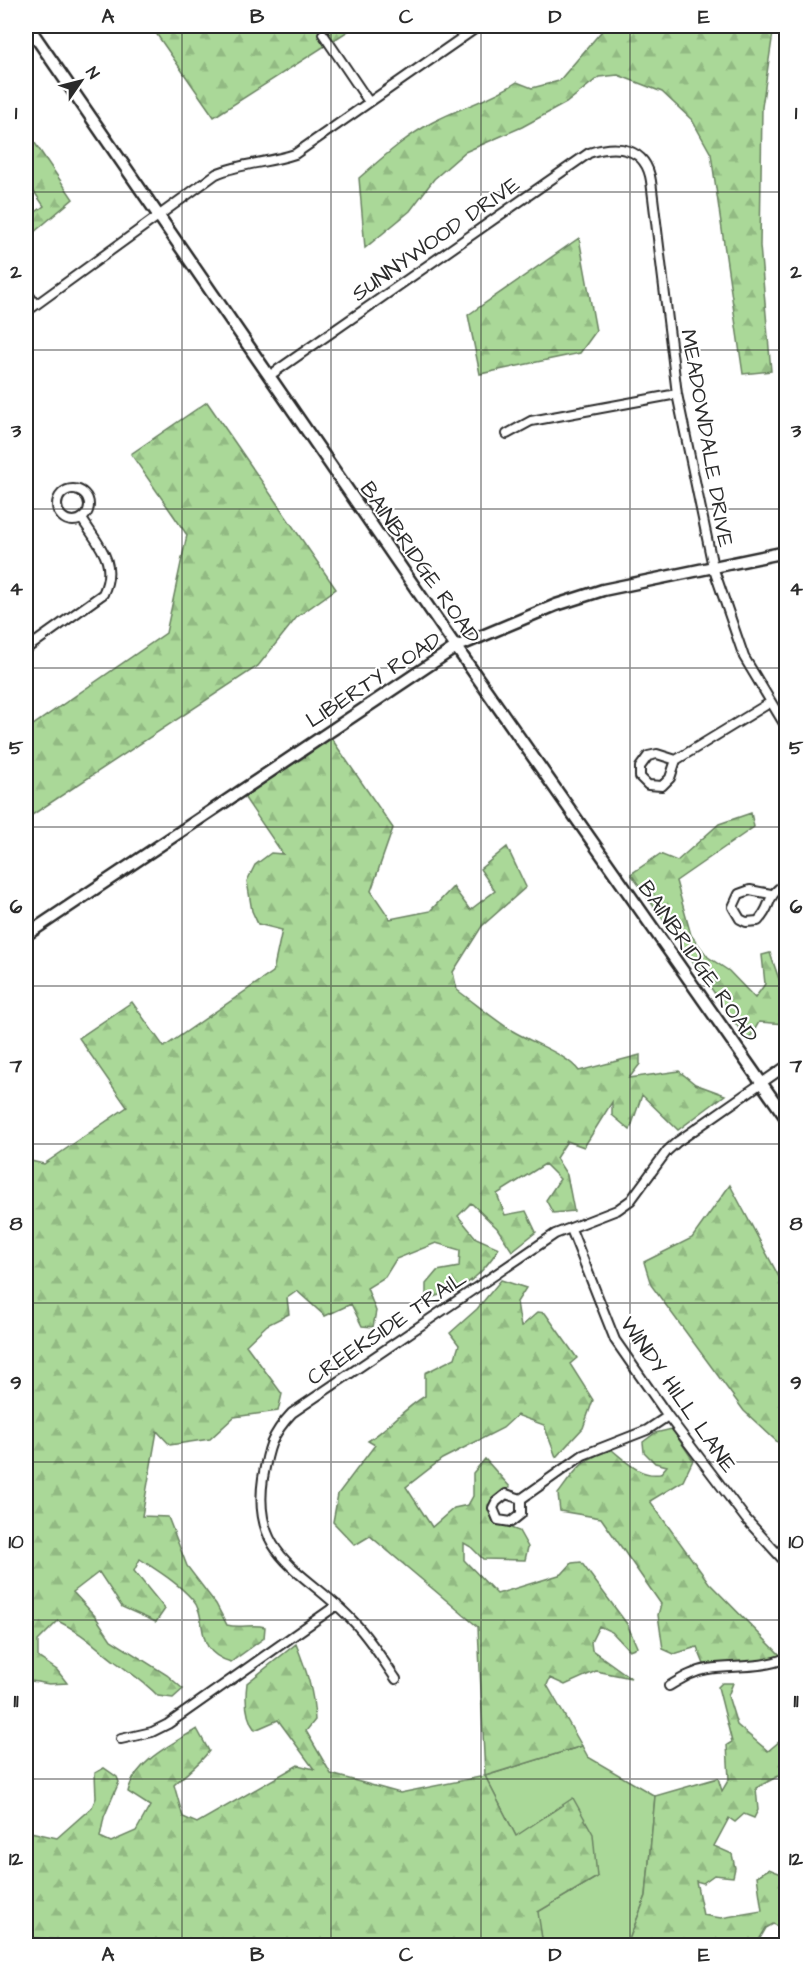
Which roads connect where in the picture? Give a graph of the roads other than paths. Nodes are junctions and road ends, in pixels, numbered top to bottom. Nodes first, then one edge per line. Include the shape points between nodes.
1 (28, 26) edge
2 (479, 26) edge
3 (323, 34) dead end
4 (369, 102) junction
5 (628, 150) joint
6 (159, 216) junction
7 (26, 291) edge
8 (35, 304) junction
9 (26, 312) edge
10 (269, 376) junction
11 (677, 394) junction
12 (507, 434) dead end
13 (82, 519) junction
14 (786, 552) edge
15 (713, 567) junction
16 (456, 647) junction
17 (26, 650) edge
18 (771, 702) junction
19 (786, 727) edge
20 (676, 760) junction
21 (786, 883) edge
22 (771, 894) junction
23 (26, 935) edge
24 (786, 1066) edge
25 (760, 1084) junction
26 (786, 1118) edge
27 (571, 1229) junction
28 (668, 1416) junction
29 (521, 1499) dead end
30 (786, 1563) edge
31 (337, 1605) junction
32 (786, 1658) edge
33 (396, 1679) dead end
34 (669, 1686) dead end
35 (121, 1739) dead end

1 - 6 street, BAINBRIDGE ROAD
2 - 4 street
3 - 4 street
4 - 6 street via 295,154 234,166 216,174
5 - 10 street, SUNNYWOOD DRIVE via 608,147 589,153
5 - 11 street, MEADOWDALE DRIVE via 643,158 649,168
6 - 8 street
6 - 10 street, BAINBRIDGE ROAD
7 - 8 street
8 - 9 street
10 - 16 street, BAINBRIDGE ROAD
11 - 12 street via 531,421
11 - 15 street, MEADOWDALE DRIVE
13 - 13 street via 72,522 59,515 58,497 65,490 79,490 88,499 89,508
13 - 17 street via 109,562 110,580 103,594
14 - 15 street, LIBERTY ROAD
15 - 16 street, LIBERTY ROAD via 582,596
15 - 18 street, MEADOWDALE DRIVE via 744,657
16 - 23 street, LIBERTY ROAD
16 - 25 street, BAINBRIDGE ROAD
18 - 19 street, MEADOWDALE DRIVE
18 - 20 street
20 - 20 street via 657,754 648,756 640,767 640,777 648,785 662,786 670,778
21 - 22 street
22 - 22 street via 750,890 739,894 733,907 740,920 758,921
24 - 25 street, CREEKSIDE TRAIL
25 - 26 street, BAINBRIDGE ROAD
25 - 27 street, CREEKSIDE TRAIL via 667,1151 631,1200
27 - 28 street, WINDY HILL LANE via 611,1333
27 - 31 street, CREEKSIDE TRAIL via 555,1234 292,1413 273,1434 260,1501 265,1531 285,1562
28 - 29 street via 647,1430 583,1455
28 - 30 street, WINDY HILL LANE via 746,1519
31 - 33 street, CREEKSIDE TRAIL via 360,1629
31 - 35 street via 168,1724
32 - 34 street via 762,1666 706,1669

